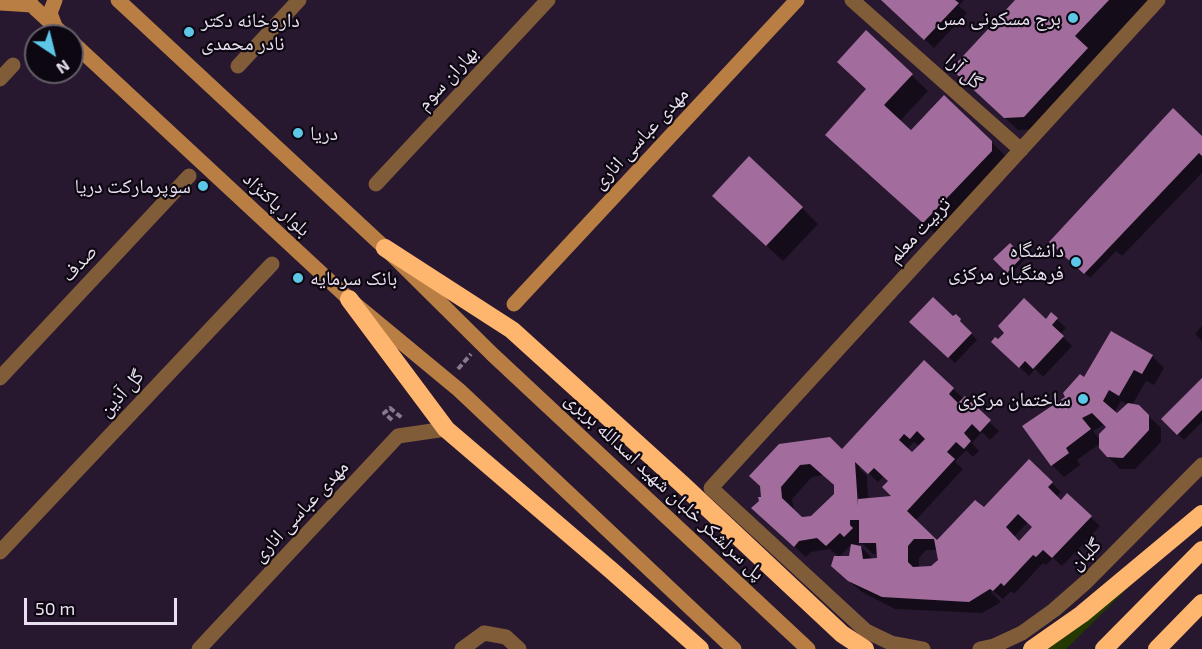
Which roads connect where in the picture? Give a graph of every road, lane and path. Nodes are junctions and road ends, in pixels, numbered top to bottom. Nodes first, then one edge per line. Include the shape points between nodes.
1 (55, 0) edge
2 (118, 0) edge
3 (299, 0) edge
4 (548, 0) edge
5 (797, 0) edge
6 (852, 0) edge
7 (1158, 0) edge
8 (0, 3) edge
9 (29, 3) edge
10 (52, 24) edge
11 (56, 24) edge
12 (84, 53) edge
13 (13, 65) dead end
14 (238, 66) dead end
15 (0, 79) edge
16 (1021, 150) junction
17 (189, 176) dead end
18 (376, 184) dead end
19 (385, 248) junction
20 (272, 264) dead end
21 (349, 299) junction
22 (514, 304) dead end
23 (492, 354) joint
24 (0, 378) edge
25 (446, 429) junction
26 (1202, 465) edge
27 (1202, 514) edge
28 (1202, 550) edge
29 (0, 552) edge
30 (1202, 603) edge
31 (199, 649) edge
32 (462, 649) edge
33 (519, 649) edge
34 (700, 649) edge
35 (734, 649) edge
36 (808, 649) edge
37 (865, 649) edge
38 (923, 649) edge
39 (980, 649) edge
40 (1032, 649) edge
41 (1104, 649) edge
42 (1157, 649) edge

1 - 11 main road via 50,13
2 - 19 main road, بلوار پاکنژاد
3 - 14 street
4 - 18 street, بهاران سوم
5 - 22 main road, مهدی عباسی اناری
6 - 16 street, گل آرا
7 - 16 street, تربیت معلم
8 - 9 main road
9 - 10 main road
12 - 21 main road, بلوار پاکنژاد
13 - 15 street
16 - 38 street, تربیت معلم via 711,488 866,631 891,643
17 - 24 street, صدف
19 - 23 main road, بلوار پاکنژاد
19 - 37 highway via 512,330 842,634
20 - 29 street, گل آذین
21 - 25 highway
21 - 35 main road, بلوار پاکنژاد via 459,390
23 - 36 main road, پل سرلشکر خلبان شهید اسدالله بربری
25 - 31 street, مهدی عباسی اناری via 398,436
25 - 34 highway
26 - 39 street, گلبان via 1054,610 1022,633
27 - 40 highway via 1082,614
28 - 41 highway
30 - 42 highway
32 - 33 street via 484,633 506,637

